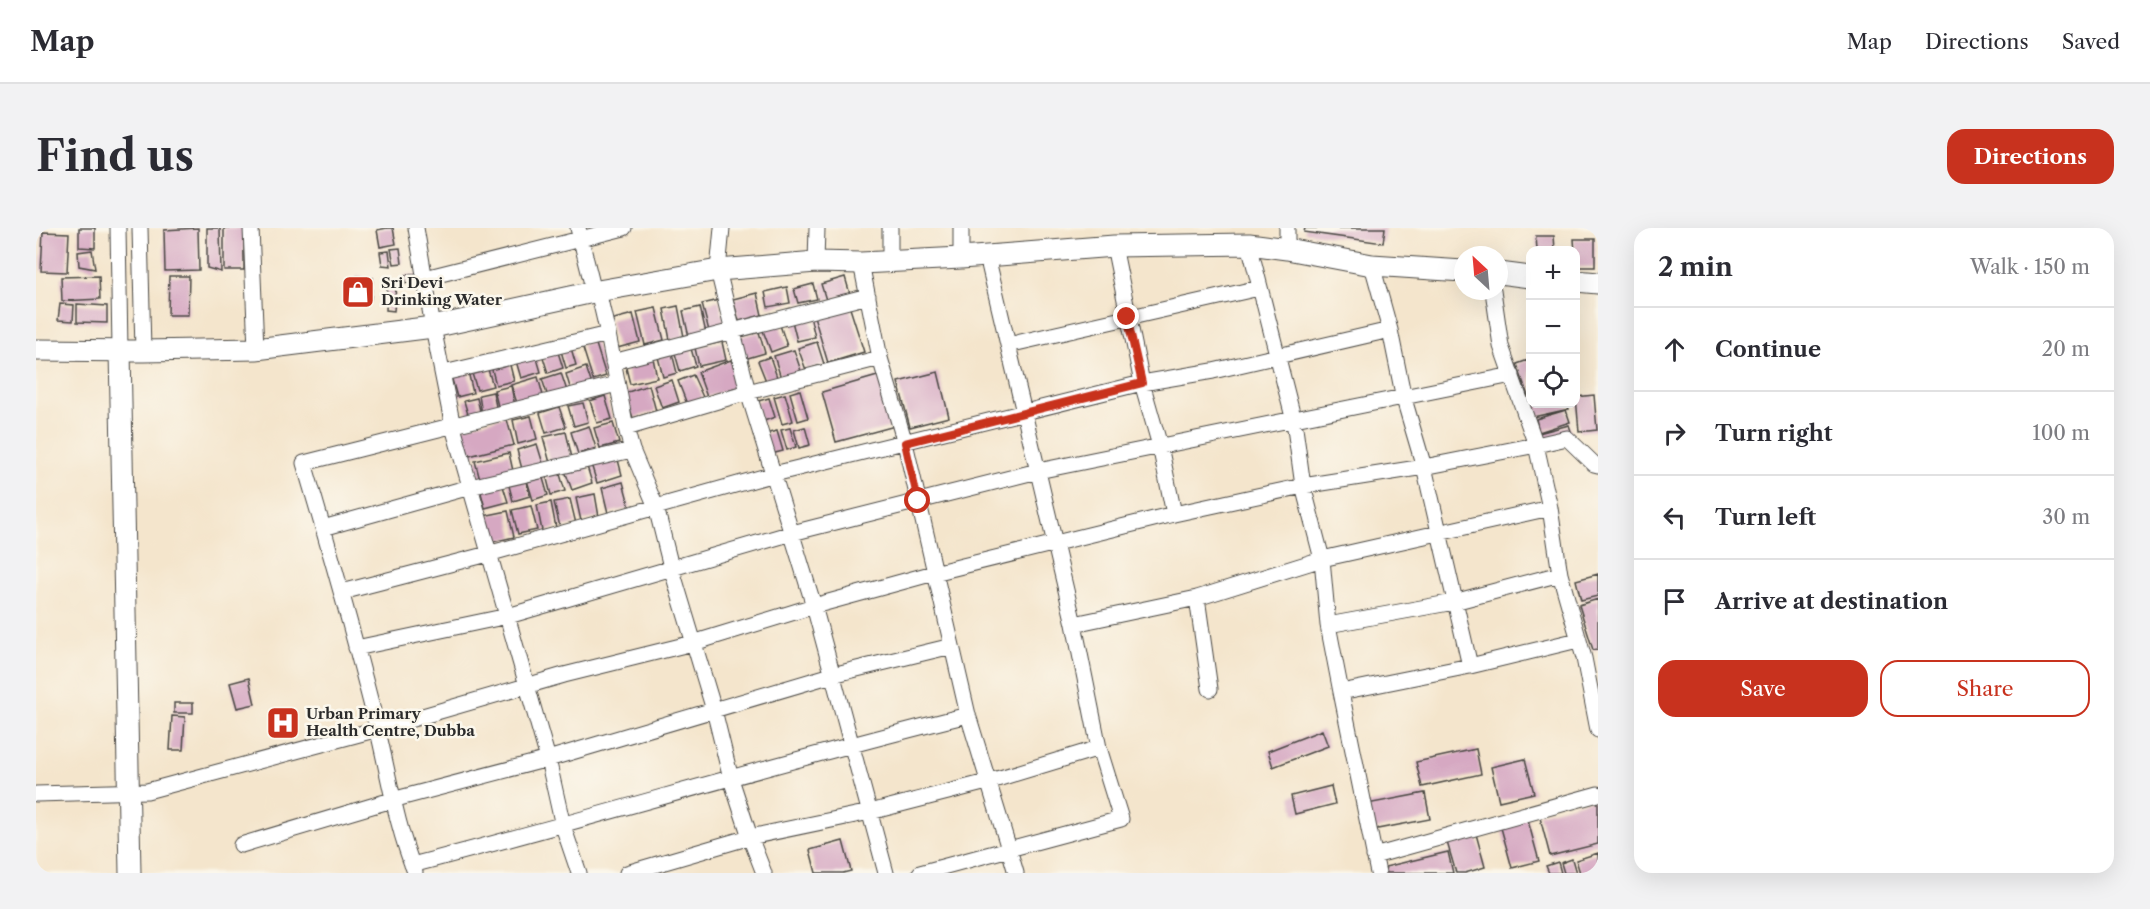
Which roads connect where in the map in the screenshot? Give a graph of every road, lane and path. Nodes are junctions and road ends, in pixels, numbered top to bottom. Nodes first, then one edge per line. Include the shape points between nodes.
1 (118, 228) edge
2 (140, 228) edge
3 (251, 228) edge
4 (416, 228) edge
5 (624, 228) edge
6 (722, 228) edge
7 (817, 228) edge
8 (890, 228) edge
9 (961, 228) edge
10 (580, 234) edge
11 (1287, 238) edge
12 (1249, 244) junction
13 (1114, 246) junction
14 (987, 256) junction
15 (961, 258) junction
16 (890, 261) junction
17 (816, 262) junction
18 (861, 262) junction
19 (1372, 265) junction
20 (718, 270) junction
21 (1454, 270) edge
22 (1508, 274) edge
23 (1526, 276) edge
24 (425, 278) junction
25 (1580, 281) edge
26 (1598, 283) edge
27 (1259, 288) junction
28 (596, 291) junction
29 (868, 296) junction
30 (1495, 300) edge
31 (1127, 317) junction
32 (433, 327) junction
33 (1390, 330) junction
34 (733, 332) junction
35 (608, 334) junction
36 (1008, 345) junction
37 (256, 349) junction
38 (36, 350) edge
39 (120, 350) junction
40 (143, 351) junction
41 (1277, 355) junction
42 (880, 358) junction
43 (613, 362) junction
44 (444, 373) junction
45 (1512, 375) junction
46 (1142, 383) junction
47 (617, 384) junction
48 (748, 392) junction
49 (1404, 399) junction
50 (1023, 413) junction
51 (1294, 421) junction
52 (453, 427) junction
53 (626, 428) junction
54 (905, 443) junction
55 (1160, 446) junction
56 (1536, 446) junction
57 (632, 450) junction
58 (1598, 465) edge
59 (1424, 467) junction
60 (1038, 471) junction
61 (774, 474) junction
62 (1303, 486) junction
63 (471, 487) junction
64 (918, 501) junction
65 (656, 507) junction
66 (1550, 508) junction
67 (1174, 514) junction
68 (323, 528) junction
69 (792, 533) junction
70 (1440, 534) junction
71 (1054, 544) junction
72 (488, 554) junction
73 (1322, 559) junction
74 (671, 567) junction
75 (934, 573) junction
76 (1560, 574) junction
77 (342, 592) junction
78 (1197, 598) junction
79 (1454, 602) junction
80 (814, 606) junction
81 (508, 615) junction
82 (1074, 624) junction
83 (1328, 625) junction
84 (1578, 640) junction
85 (693, 643) junction
86 (952, 646) junction
87 (356, 648) junction
88 (1591, 656) edge
89 (1470, 666) junction
90 (832, 675) junction
91 (527, 686) junction
92 (1210, 689) dead end
93 (1341, 692) junction
94 (714, 710) junction
95 (968, 715) junction
96 (378, 729) junction
97 (1598, 730) edge
98 (851, 744) junction
99 (1099, 748) junction
100 (548, 759) junction
101 (731, 779) junction
102 (987, 782) junction
103 (130, 791) junction
104 (36, 794) edge
105 (1598, 794) edge
106 (392, 800) junction
107 (870, 812) junction
108 (563, 826) junction
109 (750, 837) junction
110 (241, 845) dead end
111 (1009, 849) junction
112 (1374, 856) junction
113 (413, 869) edge
114 (130, 873) edge
115 (579, 873) edge
116 (627, 873) edge
117 (764, 873) edge
118 (886, 873) edge
119 (920, 873) edge
120 (1016, 873) edge
121 (1378, 873) edge

1 - 39 street
2 - 40 street
3 - 37 street
4 - 24 street
5 - 10 street
6 - 20 street
7 - 17 street
8 - 16 street
9 - 15 street
10 - 24 street
10 - 28 street
11 - 12 main road
11 - 19 main road
12 - 13 main road
12 - 27 street
13 - 14 main road
13 - 31 street
14 - 15 main road
14 - 36 street
15 - 16 main road
16 - 18 main road
17 - 18 main road
17 - 20 main road
18 - 29 street
19 - 21 main road
19 - 33 street
20 - 28 main road
20 - 34 street
22 - 23 main road
24 - 32 street
25 - 26 main road
27 - 31 street
27 - 41 street
28 - 32 main road
28 - 35 street
29 - 34 street
29 - 42 street
30 - 45 street via 1501,346
31 - 36 street
31 - 46 street
32 - 37 main road
32 - 44 street
33 - 41 street
33 - 49 street
34 - 43 street
34 - 48 street
35 - 43 street
35 - 44 street
36 - 50 street
37 - 40 main road
38 - 39 main road
39 - 40 main road
39 - 103 main road
41 - 46 street
41 - 51 street
42 - 48 street
42 - 54 street
43 - 47 street
44 - 52 street
45 - 49 street
45 - 56 street
46 - 50 street
46 - 55 street
47 - 52 street
47 - 53 street
48 - 53 street
48 - 61 street
49 - 51 street
49 - 59 street
50 - 54 street
50 - 60 street
51 - 55 street
51 - 62 street
52 - 63 street
52 - 68 street via 304,463
53 - 57 street
54 - 61 street
54 - 64 street
55 - 60 street
55 - 67 street
56 - 58 street via 1567,438
56 - 59 street
56 - 66 street
57 - 63 street
57 - 65 street
59 - 62 street
59 - 70 street
60 - 64 street
60 - 71 street
61 - 65 street
61 - 69 street
62 - 67 street
62 - 73 street
63 - 68 street
63 - 72 street
64 - 69 street
64 - 75 street
65 - 72 street
65 - 74 street
66 - 70 street
66 - 76 street
67 - 71 street
68 - 77 street
69 - 74 street
69 - 80 street
70 - 73 street
70 - 79 street
71 - 75 street
71 - 82 street
72 - 77 street
72 - 81 street
73 - 78 street
73 - 83 street
74 - 81 street
74 - 85 street
75 - 80 street
75 - 86 street
76 - 79 street
76 - 84 street
77 - 87 street
78 - 82 street
78 - 92 street
79 - 83 street
79 - 89 street
80 - 85 street
80 - 90 street
81 - 87 street
81 - 91 street
82 - 99 street
83 - 93 street
84 - 88 street
84 - 89 street
85 - 91 street
85 - 94 street
86 - 90 street
86 - 95 street
87 - 96 street
88 - 97 street
89 - 93 street
90 - 94 street
90 - 98 street
91 - 96 street
91 - 100 street
93 - 112 street
94 - 100 street
94 - 101 street
95 - 98 street
95 - 102 street
96 - 103 street via 147,791
96 - 106 street
98 - 101 street
98 - 107 street
99 - 102 street
99 - 111 street via 1121,819
100 - 106 street
100 - 108 street
101 - 108 street
101 - 109 street
102 - 107 street
102 - 111 street
103 - 104 street
103 - 114 main road
105 - 112 street
106 - 110 street
106 - 113 street
107 - 109 street
107 - 118 street
108 - 113 street
108 - 115 street
109 - 116 street
109 - 117 street
111 - 119 street
111 - 120 street
112 - 121 street

